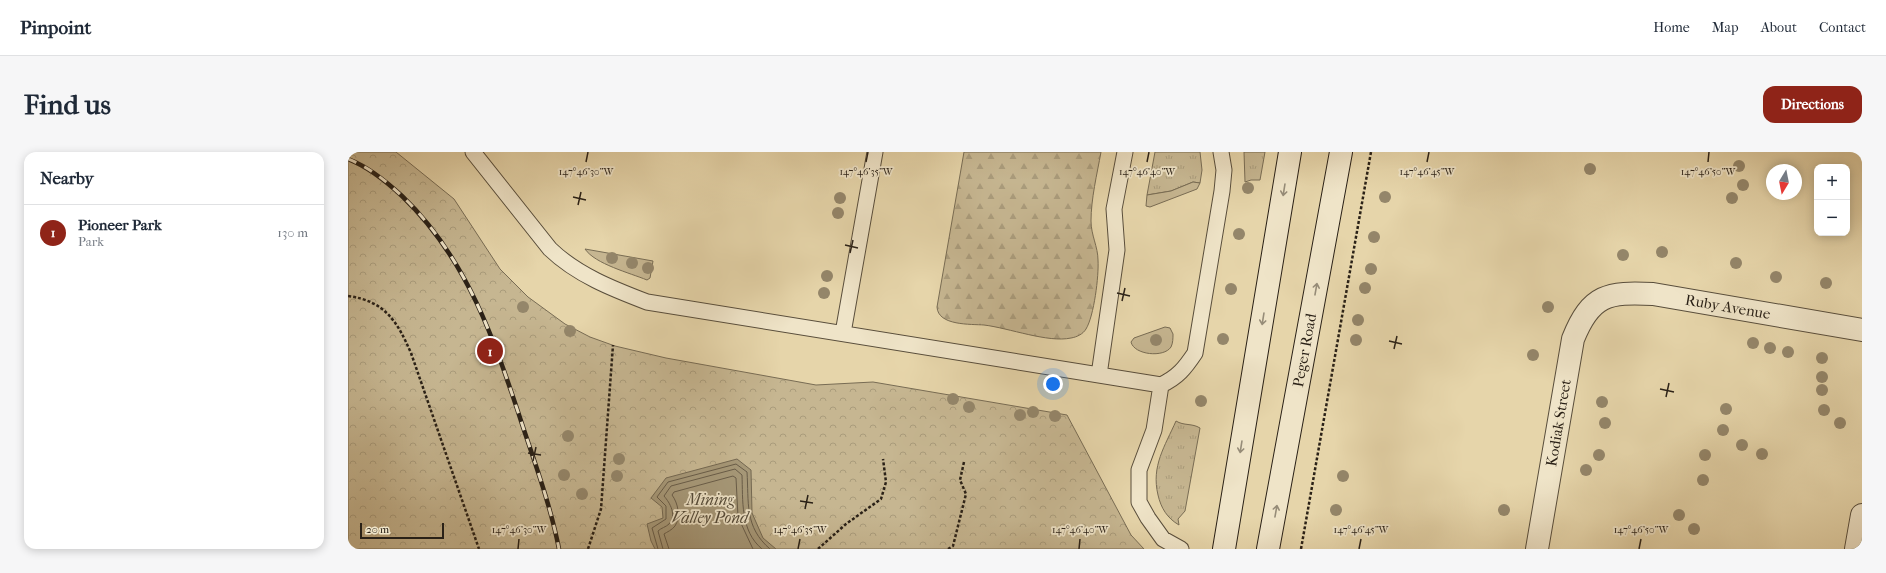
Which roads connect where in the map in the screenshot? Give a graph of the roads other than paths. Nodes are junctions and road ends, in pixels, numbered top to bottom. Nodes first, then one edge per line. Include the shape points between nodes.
1 (473, 152) edge
2 (875, 152) edge
3 (1125, 152) edge
4 (1221, 152) edge
5 (1290, 152) edge
6 (1341, 152) edge
7 (1595, 303) joint
8 (1862, 330) edge
9 (843, 333) junction
10 (1099, 375) junction
11 (1161, 385) junction
12 (1862, 514) edge
13 (1182, 549) edge
14 (1224, 549) edge
15 (1268, 549) edge
16 (1537, 549) edge
17 (1856, 549) edge

1 - 9 lane via 550,248 563,261 585,275 647,302
2 - 9 lane
3 - 10 lane via 1114,210 1117,250
4 - 11 lane via 1224,170 1222,191 1195,353 1173,380
5 -> 14 main road
15 -> 6 main road, Peger Road
7 - 8 main road, Ruby Avenue via 1610,296 1629,293 1653,294
7 - 16 main road, Kodiak Street via 1586,312 1573,339
9 - 10 lane
10 - 11 lane
11 - 13 lane via 1154,430 1139,470 1139,502 1163,539
12 - 17 main road

